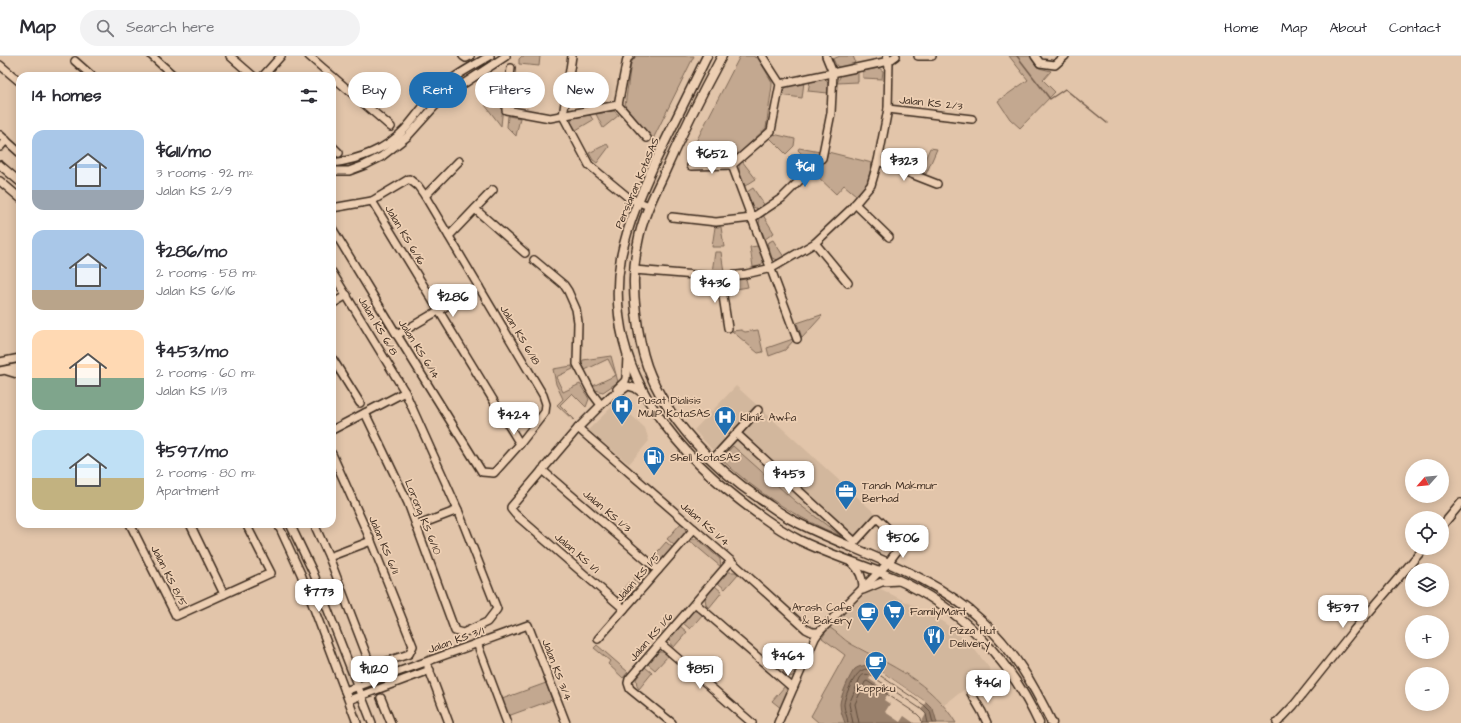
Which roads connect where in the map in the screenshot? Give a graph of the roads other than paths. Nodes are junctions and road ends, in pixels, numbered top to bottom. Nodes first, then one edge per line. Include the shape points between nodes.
1 (152, 56) edge
2 (230, 56) edge
3 (281, 56) edge
4 (309, 56) edge
5 (490, 56) edge
6 (506, 56) edge
7 (572, 56) edge
8 (630, 56) edge
9 (707, 56) edge
10 (722, 56) edge
11 (762, 56) edge
12 (826, 56) edge
13 (896, 56) edge
14 (918, 56) edge
15 (932, 56) edge
16 (1035, 56) edge
17 (1065, 56) edge
18 (888, 58) edge
19 (75, 61) dead end
20 (0, 64) edge
21 (511, 68) dead end
22 (87, 72) edge
23 (170, 72) edge
24 (248, 72) edge
25 (267, 72) edge
26 (327, 72) edge
27 (833, 73) junction
28 (16, 78) edge
29 (336, 79) edge
30 (780, 84) junction
31 (618, 105) junction
32 (888, 109) junction
33 (563, 116) junction
34 (972, 119) dead end
35 (391, 127) dead end
36 (0, 135) edge
37 (647, 138) dead end
38 (6, 140) junction
39 (0, 147) edge
40 (16, 149) edge
41 (336, 150) edge
42 (339, 153) dead end
43 (459, 161) dead end
44 (878, 161) junction
45 (336, 162) edge
46 (0, 165) edge
47 (732, 165) junction
48 (691, 166) dead end
49 (336, 172) edge
50 (16, 179) edge
51 (0, 181) edge
52 (937, 184) dead end
53 (492, 190) dead end
54 (16, 195) edge
55 (425, 196) junction
56 (372, 201) junction
57 (638, 202) junction
58 (855, 204) junction
59 (649, 206) junction
60 (336, 207) edge
61 (475, 209) junction
62 (672, 218) dead end
63 (752, 218) junction
64 (336, 235) edge
65 (448, 236) junction
66 (889, 237) dead end
67 (815, 243) junction
68 (525, 253) dead end
69 (534, 260) dead end
70 (772, 268) junction
71 (634, 270) junction
72 (720, 277) junction
73 (336, 278) edge
74 (848, 283) dead end
75 (479, 287) junction
76 (347, 295) junction
77 (336, 302) edge
78 (438, 311) junction
79 (728, 328) dead end
80 (397, 335) junction
81 (797, 339) dead end
82 (627, 356) junction
83 (16, 359) edge
84 (0, 362) edge
85 (336, 364) edge
86 (16, 368) edge
87 (2, 370) edge
88 (16, 374) edge
89 (405, 392) junction
90 (612, 395) junction
91 (645, 395) junction
92 (360, 403) dead end
93 (601, 405) junction
94 (758, 410) dead end
95 (365, 413) junction
96 (336, 428) edge
97 (578, 428) junction
98 (736, 434) junction
99 (520, 444) junction
100 (712, 460) junction
101 (336, 463) edge
102 (542, 470) junction
103 (1461, 502) edge
104 (458, 510) junction
105 (1449, 517) edge
106 (416, 526) junction
107 (132, 528) edge
108 (192, 528) edge
109 (248, 528) edge
110 (280, 528) edge
111 (292, 528) edge
112 (316, 528) edge
113 (694, 528) junction
114 (371, 541) junction
115 (1418, 555) edge
116 (329, 557) junction
117 (845, 559) junction
118 (731, 561) junction
119 (888, 563) junction
120 (658, 570) junction
121 (879, 573) junction
122 (900, 581) junction
123 (863, 590) junction
124 (224, 594) junction
125 (695, 603) junction
126 (624, 609) junction
127 (528, 625) joint
128 (455, 631) joint
129 (819, 632) junction
130 (598, 639) dead end
131 (477, 643) junction
132 (660, 643) junction
133 (426, 662) junction
134 (430, 670) junction
135 (358, 686) junction
136 (793, 688) junction
137 (345, 691) junction
138 (971, 693) dead end
139 (362, 696) junction
140 (381, 698) dead end
141 (349, 700) junction
142 (357, 723) edge
143 (372, 723) edge
144 (391, 723) edge
145 (449, 723) edge
146 (507, 723) edge
147 (566, 723) edge
148 (672, 723) edge
149 (752, 723) edge
150 (778, 723) edge
151 (987, 723) edge
152 (1039, 723) edge
153 (1052, 723) edge
154 (1277, 723) edge

1 - 23 street
2 - 24 street
3 - 25 street
4 - 26 street
5 - 45 street via 462,71 443,86 404,130 391,140 364,155
6 - 49 street via 448,94 408,136 386,154 349,171
7 - 33 street
8 - 31 street via 627,59
9 - 57 main road, Persiaran KotaSAS
10 - 59 main road, Persiaran KotaSAS
11 - 30 street
12 - 27 street
13 - 18 street
14 - 15 street
16 - 17 street via 1040,64 1055,65
18 - 27 street
18 - 32 street
19 - 22 street
20 - 28 street
21 - 33 street via 506,110 550,118
27 - 30 street
27 - 63 street via 831,113 822,158 782,198
29 - 35 street
30 - 47 street via 771,131
31 - 33 street
31 - 37 street
32 - 34 street, Jalan KS 2/3
32 - 44 street
33 - 57 street via 589,165 625,195
36 - 38 street
38 - 39 street
38 - 40 street
41 - 42 street
43 - 55 street
44 - 52 street
44 - 58 street via 871,185
46 - 50 street
47 - 48 street
47 - 63 street
51 - 54 street
53 - 61 street
55 - 56 street, Jalan KS 6/18 via 418,186 409,180
55 - 65 street, Jalan KS 6/18
56 - 60 street
56 - 78 street, Jalan KS 6/16
57 - 59 street
57 - 82 main road, Persiaran KotaSAS via 621,257 619,278 620,321
58 - 66 street
58 - 67 street
59 - 71 main road, Persiaran KotaSAS via 638,242
61 - 65 street
61 - 68 street
62 - 63 street via 716,222
63 - 70 street
64 - 80 street, Jalan KS 6/14
65 - 75 street, Jalan KS 6/18
67 - 70 street
67 - 74 street
69 - 93 street via 568,291 576,309 578,322 577,364
70 - 72 street
70 - 81 street
71 - 72 street
71 - 100 main road, Persiaran KotaSAS via 635,303 647,366 668,407 694,442
72 - 79 street
73 - 76 street, Jalan KS 6/8
75 - 78 street
75 - 99 street, Jalan KS 6/18 via 546,404 544,412
76 - 77 street
76 - 89 street, Jalan KS 6/8
78 - 80 street
78 - 99 street, Jalan KS 6/16
80 - 99 street, Jalan KS 6/14 via 482,472 494,473
82 - 90 street via 626,378
82 - 91 main road, Persiaran KotaSAS
83 - 84 street
85 - 92 street
86 - 87 street
87 - 88 street
89 - 95 street
89 - 104 street, Jalan KS 6/8
90 - 91 street via 628,386
90 - 93 street
91 - 117 main road, Persiaran KotaSAS via 661,421 684,449 704,470 759,516 792,536
93 - 97 street
94 - 98 street
95 - 96 street
95 - 106 street, Lorong KS 6/10 via 408,503
97 - 102 street
97 - 113 street, Jalan KS 1/4
98 - 100 street
98 - 119 street via 855,542 877,518 902,543
100 - 119 main road, Persiaran KotaSAS via 742,487 791,520
101 - 114 street, Jalan KS 6/11
102 - 120 street, Jalan KS 1/3
102 - 126 street, Jalan KS 1/1 via 511,507 512,511
103 - 105 street
104 - 106 street
104 - 128 street, Jalan KS 6/8 via 496,609 487,622 463,633
106 - 128 street, Lorong KS 6/10
107 - 124 street, Jalan KS 8/5 via 176,616
108 - 124 street
109 - 124 street via 270,573
110 - 137 street via 301,574
111 - 135 street via 313,572
112 - 116 street
113 - 118 street, Jalan KS 1/4
113 - 120 street, Jalan KS 1/5
114 - 116 street
114 - 116 street, Jalan KS 6/11 via 413,646 409,654 379,664 370,664
115 - 154 street
117 - 121 main road, Persiaran KotaSAS
117 - 123 street via 859,571
118 - 125 street, Jalan KS 1/6
118 - 129 street, Jalan KS 1/4 via 806,629
119 - 121 street
119 - 153 main road, Persiaran KotaSAS via 949,595 982,621 1027,674
120 - 126 street, Jalan KS 1/5
121 - 122 main road, Persiaran KotaSAS
121 - 123 street
122 - 123 street via 879,582
122 - 152 main road, Persiaran KotaSAS via 945,607 984,640 1016,681
123 - 129 street
125 - 132 street, Jalan KS 1/6
125 - 136 street
126 - 130 street, Jalan KS 1/5
127 - 131 street, Jalan KS 3/1
127 - 147 street, Jalan KS 3/4
129 - 136 street
131 - 133 street, Jalan KS 3/1
131 - 146 street
132 - 148 street, Jalan KS 1/6 via 628,683 630,689
132 - 149 street
133 - 134 street
133 - 135 street, Jalan KS 3/1
134 - 139 street, Jalan KS 3/1
134 - 145 street
135 - 137 street, Jalan KS 3/1
135 - 139 street
136 - 150 street
137 - 141 street
138 - 151 street
139 - 141 street, Jalan KS 3/1
139 - 143 street
140 - 144 street
141 - 142 street

